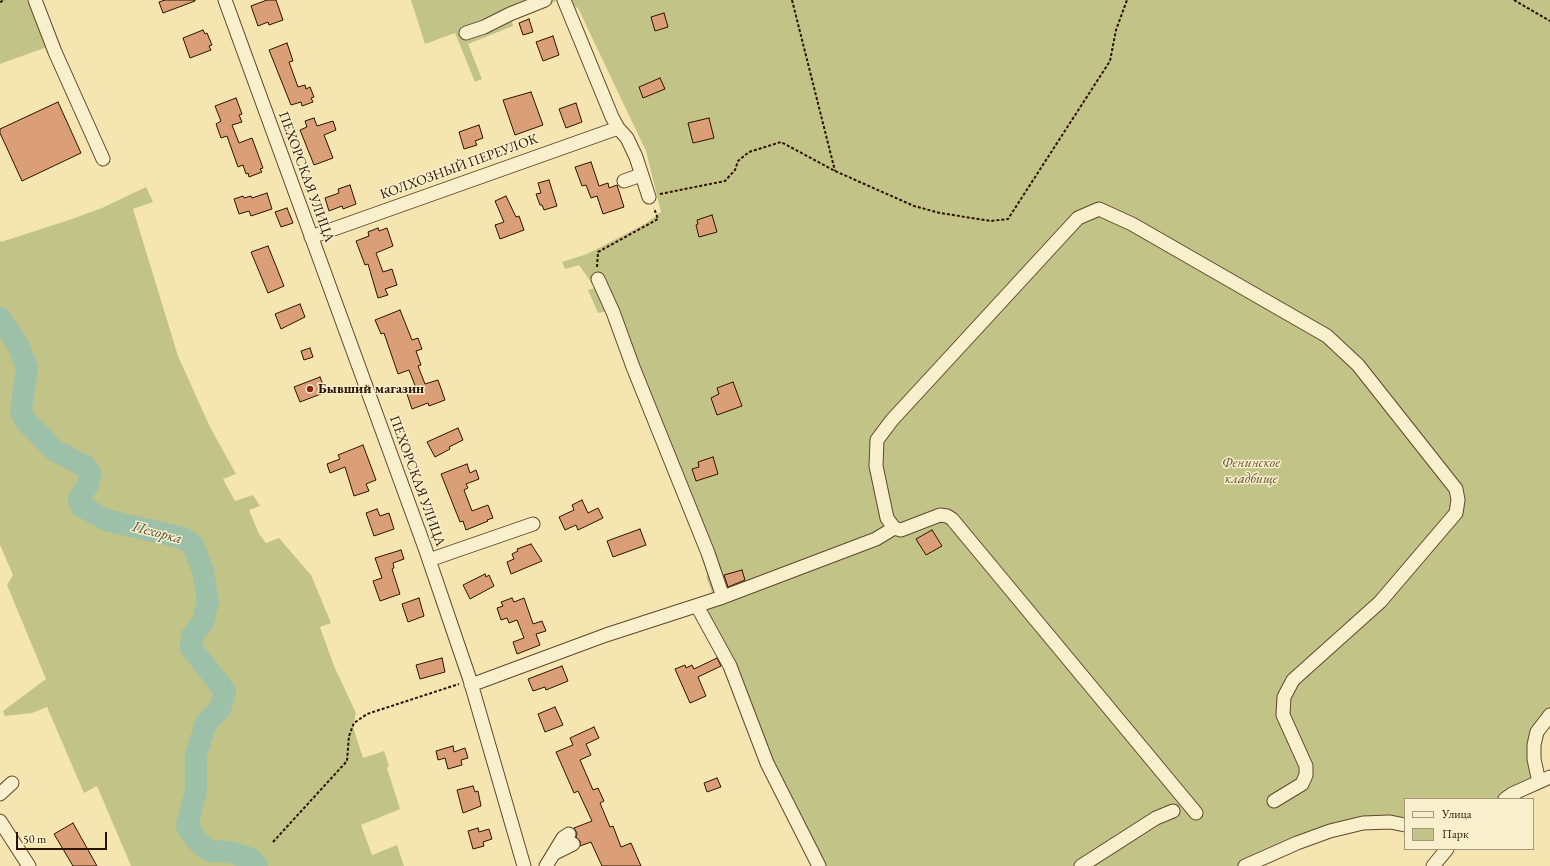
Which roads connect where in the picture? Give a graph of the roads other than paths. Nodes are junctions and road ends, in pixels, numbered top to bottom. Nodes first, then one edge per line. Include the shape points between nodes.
1 (34, 0) edge
2 (224, 0) edge
3 (545, 0) edge
4 (564, 0) edge
5 (466, 34) dead end
6 (618, 128) junction
7 (103, 159) dead end
8 (641, 175) junction
9 (624, 181) dead end
10 (649, 197) road end
11 (311, 236) junction
12 (598, 279) road end
13 (533, 524) dead end
14 (894, 528) junction
15 (429, 560) junction
16 (723, 598) junction
17 (697, 606) junction
18 (471, 683) junction
19 (1550, 715) edge
20 (1544, 779) edge
21 (12, 783) dead end
22 (0, 794) edge
23 (1507, 798) edge
24 (1274, 801) dead end
25 (1174, 812) dead end
26 (1196, 813) dead end
27 (0, 821) edge
28 (1404, 825) edge
29 (571, 839) dead end
30 (1446, 850) edge
31 (1436, 859) edge
32 (29, 866) edge
33 (524, 866) edge
34 (546, 866) edge
35 (819, 866) edge
36 (1081, 866) edge
37 (1246, 866) edge

1 - 7 street
2 - 11 street, ПЕХОРСКАЯ УЛИЦА
3 - 5 street
4 - 6 street
6 - 8 street via 627,138
6 - 11 street, КОЛХОЗНЫЙ ПЕРЕУЛОК
8 - 9 street
8 - 10 street
11 - 15 street, ПЕХОРСКАЯ УЛИЦА
12 - 16 street via 708,553
13 - 15 street
14 - 16 street via 883,536
14 - 24 street via 887,518 876,466 877,440 892,420 1078,218 1099,209 1132,224 1327,336 1358,365 1456,489 1458,500 1456,513 1380,602 1293,680 1284,697 1283,715 1306,766 1306,775 1302,784
14 - 26 street via 901,530 940,514 952,519
15 - 18 street, ПЕХОРСКАЯ УЛИЦА
16 - 17 street
17 - 18 street
17 - 35 street via 730,666 767,763
18 - 33 street, ПЕХОРСКАЯ УЛИЦА
19 - 20 street via 1537,732 1534,745 1534,760
20 - 23 street
21 - 22 street
25 - 36 street via 1156,818
27 - 32 street
28 - 37 street via 1390,822 1363,823 1330,830
29 - 34 street via 555,853
30 - 31 street

